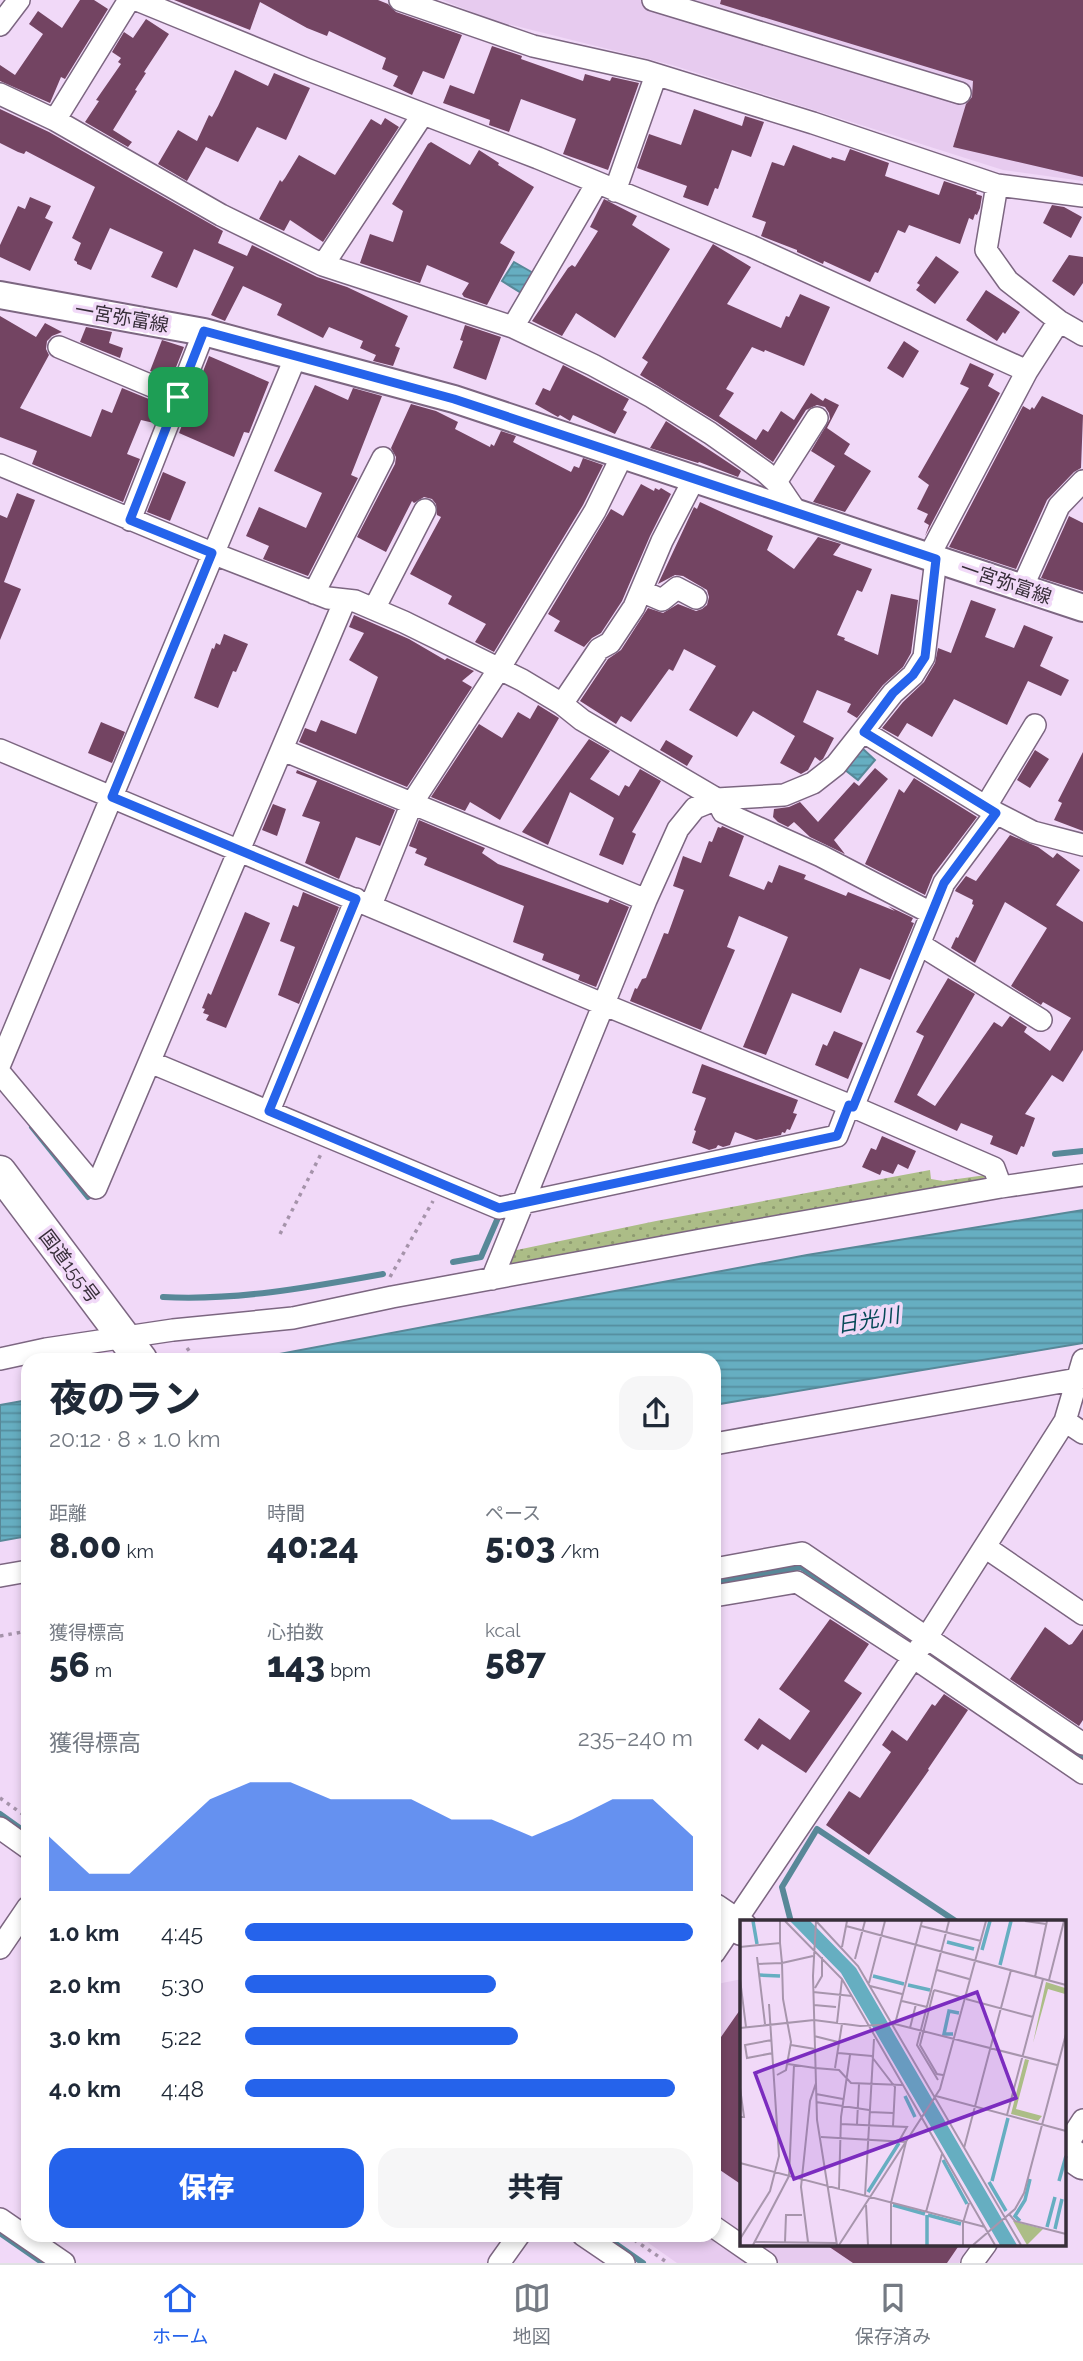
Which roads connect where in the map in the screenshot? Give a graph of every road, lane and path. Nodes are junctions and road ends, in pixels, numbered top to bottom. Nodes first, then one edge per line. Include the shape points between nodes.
1 (19, 0) edge
2 (129, 0) edge
3 (137, 0) edge
4 (400, 0) edge
5 (653, 0) edge
6 (0, 25) edge
7 (656, 75) junction
8 (0, 93) edge
9 (960, 93) dead end
10 (423, 114) junction
11 (55, 120) junction
12 (998, 185) junction
13 (606, 187) junction
14 (1083, 196) edge
15 (323, 265) junction
16 (0, 295) edge
17 (1059, 321) junction
18 (513, 327) junction
19 (204, 331) junction
20 (1083, 335) edge
21 (59, 347) dead end
22 (296, 356) junction
23 (1027, 371) junction
24 (178, 397) junction
25 (817, 418) dead end
26 (623, 454) junction
27 (383, 458) dead end
28 (0, 465) edge
29 (694, 479) junction
30 (1083, 481) edge
31 (776, 482) junction
32 (425, 510) dead end
33 (797, 513) junction
34 (130, 520) junction
35 (212, 553) junction
36 (932, 557) junction
37 (1022, 588) junction
38 (641, 591) junction
39 (314, 593) junction
40 (696, 598) dead end
41 (345, 600) junction
42 (1083, 608) edge
43 (374, 609) junction
44 (499, 669) junction
45 (562, 704) junction
46 (1035, 725) dead end
47 (864, 732) junction
48 (0, 750) edge
49 (283, 750) junction
50 (112, 797) junction
51 (717, 799) junction
52 (412, 803) junction
53 (991, 810) junction
54 (1083, 845) edge
55 (241, 850) junction
56 (646, 900) junction
57 (363, 902) junction
58 (931, 912) junction
59 (919, 944) junction
60 (605, 1005) junction
61 (1041, 1020) dead end
62 (150, 1062) junction
63 (0, 1064) edge
64 (0, 1073) edge
65 (851, 1106) junction
66 (269, 1111) junction
67 (330, 1137) junction
68 (0, 1172) edge
69 (1083, 1175) edge
70 (442, 1184) junction
71 (1001, 1186) junction
72 (523, 1205) junction
73 (280, 1234) dead end
74 (492, 1279) junction
75 (392, 1297) junction
76 (133, 1349) edge
77 (28, 1353) edge
78 (21, 1354) edge
79 (0, 1359) edge
80 (1081, 1372) edge
81 (1065, 1421) junction
82 (1083, 1433) edge
83 (721, 1443) edge
84 (985, 1547) junction
85 (721, 1568) edge
86 (21, 1572) edge
87 (0, 1576) edge
88 (721, 1594) edge
89 (1083, 1614) edge
90 (21, 1632) edge
91 (0, 1636) edge
92 (927, 1637) junction
93 (914, 1657) junction
94 (1083, 1744) edge
95 (1083, 1773) edge
96 (0, 1798) edge
97 (21, 1813) edge
98 (0, 1828) edge
99 (21, 1843) edge
100 (21, 1917) edge
101 (730, 1921) edge
102 (721, 1939) edge
103 (0, 1948) edge
104 (1083, 2120) edge
105 (1066, 2146) edge
106 (1066, 2150) edge
107 (1083, 2163) edge
108 (0, 2219) edge
109 (721, 2232) edge
110 (21, 2233) edge
111 (33, 2242) edge
112 (514, 2242) edge
113 (593, 2242) edge
114 (638, 2242) edge
115 (740, 2245) edge
116 (741, 2246) edge
117 (985, 2246) edge
118 (64, 2263) edge
119 (499, 2263) edge
120 (624, 2263) edge
121 (668, 2263) edge
122 (766, 2263) edge
123 (972, 2263) edge

1 - 6 street
2 - 11 street
3 - 10 street
4 - 7 street via 533,46
5 - 9 street
7 - 12 street
7 - 13 street
8 - 11 street
10 - 13 street
10 - 15 street
11 - 15 street via 221,215
12 - 14 street
12 - 17 street via 986,250 1008,281
13 - 18 street
13 - 23 street via 751,246
15 - 18 street
16 - 19 main road, 一宮弥富線
17 - 20 street
17 - 23 street
18 - 31 street via 652,397
19 - 22 main road, 一宮弥富線
19 - 24 street
21 - 24 street
22 - 26 main road, 一宮弥富線 via 454,399
22 - 35 street
23 - 36 street
24 - 34 street
25 - 31 street
26 - 29 main road, 一宮弥富線
26 - 44 street via 595,511
27 - 39 street
28 - 34 street
29 - 33 main road, 一宮弥富線
29 - 38 street
30 - 37 street via 1059,506
31 - 33 street
32 - 43 street
33 - 36 main road, 一宮弥富線
34 - 35 street
35 - 39 street
35 - 50 street
36 - 37 main road, 一宮弥富線
36 - 47 street via 925,657
37 - 42 main road, 一宮弥富線
38 - 40 street via 662,600 677,588
38 - 45 street via 610,643 599,649
39 - 41 street
41 - 43 street
41 - 49 street
43 - 44 street
44 - 45 street
44 - 52 street
45 - 51 street
46 - 53 street
47 - 51 street via 836,765 813,783 784,795
47 - 53 street
48 - 50 street
49 - 52 street
49 - 55 street
50 - 55 street
50 - 63 street
51 - 56 street via 695,808 678,829
51 - 58 street via 723,812
52 - 56 street
52 - 57 street
53 - 54 street via 1033,832
53 - 58 street
55 - 57 street
55 - 62 street
56 - 60 street
57 - 60 street
57 - 66 street
58 - 59 street
59 - 61 street
59 - 65 street
60 - 65 street
60 - 72 street
62 - 64 street via 96,1188
62 - 66 street
65 - 71 street via 994,1168
65 - 72 street via 837,1136
66 - 67 street
67 - 70 street
67 - 73 path
68 - 76 highway, 国道155号
69 - 71 street
70 - 72 street via 499,1208
70 - 75 path via 390,1279
71 - 74 street
72 - 74 street
74 - 75 street
75 - 76 street
76 - 77 street
78 - 79 street
80 - 81 street
80 - 83 street
81 - 82 street
81 - 84 street
84 - 89 street
84 - 92 street
85 - 92 street via 802,1553
86 - 87 street
88 - 93 street via 797,1582
90 - 91 path
92 - 93 street
92 - 94 street
93 - 95 street
93 - 101 street
96 - 97 path
98 - 99 street
100 - 103 street
101 - 102 street
104 - 105 street
106 - 107 highway
108 - 110 street
109 - 115 street
111 - 118 street
112 - 119 street
113 - 120 street
114 - 121 path
116 - 122 street
117 - 123 street

